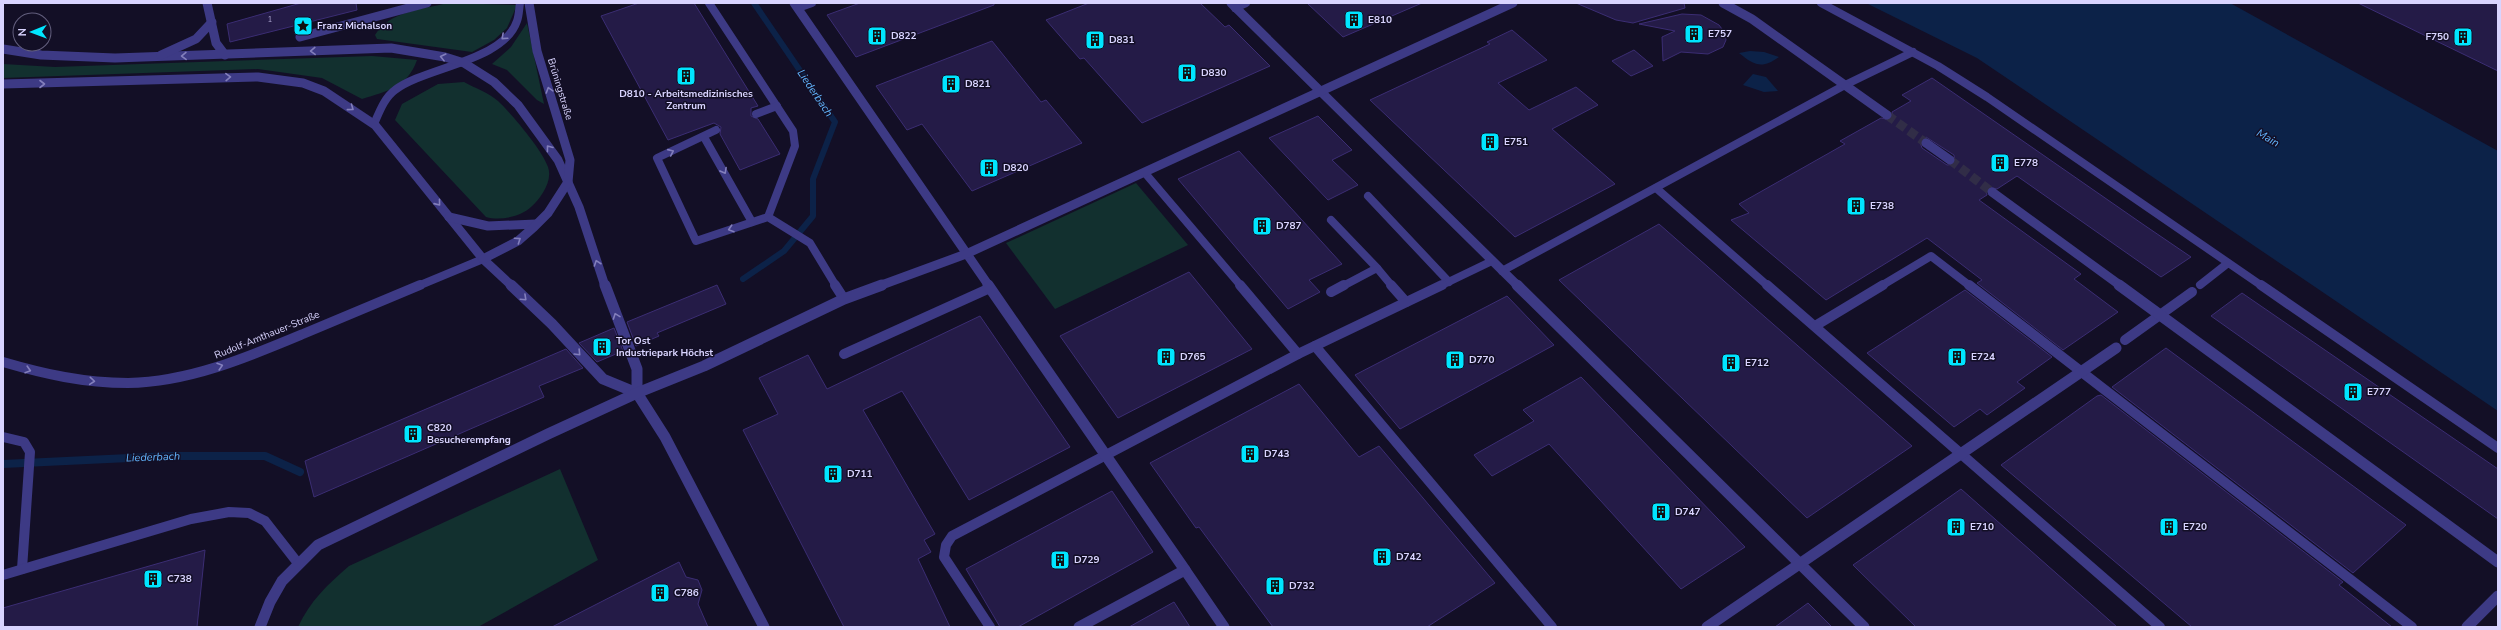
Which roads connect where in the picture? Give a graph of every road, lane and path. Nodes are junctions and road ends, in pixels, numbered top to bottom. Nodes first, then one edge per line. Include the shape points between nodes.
1 (207, 3) edge
2 (427, 3) edge
3 (520, 3) edge
4 (529, 3) edge
5 (709, 3) edge
6 (812, 3) edge
7 (1246, 3) edge
8 (1513, 3) edge
9 (1723, 3) edge
10 (1821, 3) edge
11 (1233, 5) edge
12 (796, 6) edge
13 (212, 22) junction
14 (300, 37) dead end
15 (3, 49) edge
16 (1913, 52) junction
17 (225, 55) junction
18 (157, 57) junction
19 (464, 63) junction
20 (3, 84) edge
21 (1845, 85) junction
22 (1321, 93) junction
23 (777, 106) junction
24 (756, 114) dead end
25 (1887, 115) tunnel mouth
26 (374, 124) junction
27 (716, 130) dead end
28 (704, 137) junction
29 (1926, 143) tunnel mouth
30 (1950, 160) tunnel mouth
31 (1145, 173) junction
32 (568, 182) junction
33 (1656, 188) junction
34 (1992, 192) tunnel mouth
35 (1368, 196) dead end
36 (449, 217) junction
37 (768, 217) junction
38 (1331, 220) dead end
39 (752, 222) junction
40 (536, 224) junction
41 (966, 254) junction
42 (483, 258) junction
43 (1492, 261) junction
44 (2228, 263) junction
45 (1377, 268) junction
46 (1502, 271) junction
47 (1449, 282) junction
48 (2200, 285) dead end
49 (990, 288) junction
50 (1331, 292) dead end
51 (2192, 292) dead end
52 (844, 299) junction
53 (1406, 302) junction
54 (2160, 315) junction
55 (1815, 326) junction
56 (2125, 340) dead end
57 (1315, 346) junction
58 (2116, 348) dead end
59 (844, 354) dead end
60 (1298, 354) junction
61 (3, 362) edge
62 (2083, 371) junction
63 (637, 393) junction
64 (3, 437) edge
65 (2498, 448) edge
66 (1961, 454) junction
67 (1106, 456) junction
68 (297, 562) junction
69 (2498, 562) edge
70 (1800, 564) junction
71 (22, 569) junction
72 (1185, 570) junction
73 (3, 575) edge
74 (2498, 596) edge
75 (260, 627) edge
76 (764, 627) edge
77 (990, 627) edge
78 (1079, 627) edge
79 (1224, 627) edge
80 (1552, 627) edge
81 (1707, 627) edge
82 (1864, 627) edge
83 (2160, 627) edge
84 (2412, 627) edge
85 (2467, 627) edge

1 - 13 street
2 - 14 street
3 -> 19 lane via 512,30 484,54
32 -> 4 street, Brüningstraße via 570,160 536,51
5 - 23 lane
6 - 12 lane
7 - 11 lane
8 - 22 street
9 - 21 street via 1752,19
10 - 16 lane
11 - 22 street
12 - 41 street
13 - 17 street via 216,43
13 - 18 street via 196,39
15 - 18 street via 72,58
16 - 21 lane
16 - 44 lane via 1987,97
17 -> 18 street
19 -> 17 street via 391,48
19 - 26 lane via 411,80 393,91
32 -> 19 street via 558,160 518,105 494,82
20 -> 26 street via 236,76 278,79 303,83 324,91
21 - 25 street
21 - 33 lane
22 - 31 street
22 - 43 street
23 - 24 lane
23 - 37 lane via 793,131 795,146
26 -> 36 street
27 - 28 lane
28 -> 39 lane
39 -> 28 lane via 696,241 657,158
29 - 30 street
31 - 41 street
31 - 60 lane
32 - 40 street via 548,213
63 -> 32 street via 637,369
33 - 46 lane
33 - 55 lane
34 - 54 street
35 - 47 lane
36 - 40 street via 488,226
36 - 42 street
37 - 39 lane
37 - 52 lane via 810,243
38 - 45 lane
42 -> 40 street via 518,241
41 - 49 street
41 - 52 street
61 -> 42 lane, Rudolf-Amthauer-Straße via 54,377 128,383 162,380 225,365
42 -> 63 street via 552,324 603,379
43 - 46 street
43 - 47 lane
44 - 48 lane
44 - 65 lane
45 - 50 lane
45 - 53 lane
46 - 70 street
47 - 53 lane
49 - 59 lane
49 - 67 street
51 - 54 lane
52 - 63 street via 704,366
53 - 57 lane
54 - 56 lane
54 - 69 street
55 - 62 lane via 1931,256
55 - 66 lane
57 - 60 lane
57 - 80 lane
58 - 62 street
60 - 67 lane
62 - 66 street
62 - 84 lane
63 - 68 street via 318,545
63 - 76 street via 665,437
64 - 71 lane via 24,442 30,452
66 - 70 street
66 - 83 lane
67 - 72 street
67 - 77 lane via 952,536 946,545 944,557
68 - 71 lane via 264,520 243,512 218,513 190,519
68 - 75 street via 282,579 267,605
70 - 81 street
70 - 82 street
71 - 73 lane
72 - 78 street
72 - 79 street
74 - 85 street

